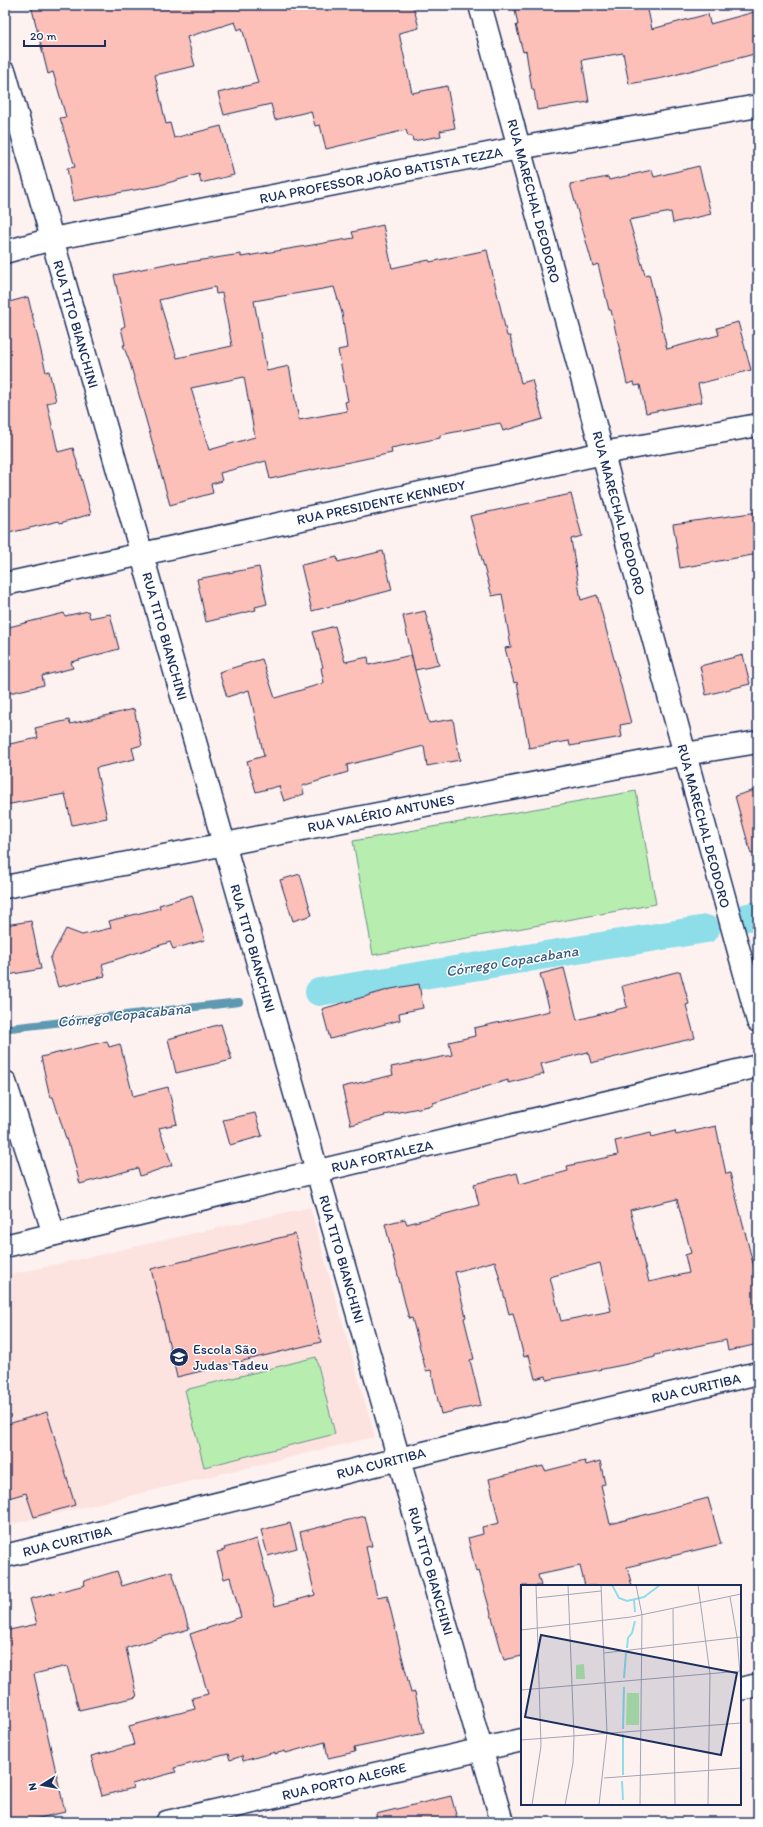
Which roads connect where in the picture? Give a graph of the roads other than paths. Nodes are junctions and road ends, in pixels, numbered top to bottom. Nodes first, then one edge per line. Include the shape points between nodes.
1 (480, 5) edge
2 (5, 73) edge
3 (758, 106) edge
4 (520, 148) junction
5 (52, 239) junction
6 (5, 252) edge
7 (758, 425) edge
8 (603, 453) junction
9 (142, 554) junction
10 (5, 584) edge
11 (758, 742) edge
12 (685, 754) junction
13 (224, 844) junction
14 (5, 887) edge
15 (758, 1022) edge
16 (758, 1066) edge
17 (5, 1082) edge
18 (317, 1172) junction
19 (54, 1234) junction
20 (5, 1246) edge
21 (758, 1373) edge
22 (399, 1459) junction
23 (5, 1556) edge
24 (758, 1685) edge
25 (741, 1689) edge
26 (521, 1740) edge
27 (481, 1749) junction
28 (167, 1822) edge
29 (502, 1822) edge

1 - 4 street, RUA MARECHAL DEODORO
2 - 5 street, RUA TITO BIANCHINI
3 - 4 street, RUA PROFESSOR JOÃO BATISTA TEZZA
4 - 5 street, RUA PROFESSOR JOÃO BATISTA TEZZA
4 - 8 street, RUA MARECHAL DEODORO
5 - 6 street, RUA PROFESSOR JOÃO BATISTA TEZZA
5 - 9 street, RUA TITO BIANCHINI
7 - 8 street, RUA PRESIDENTE KENNEDY
8 - 9 street, RUA PRESIDENTE KENNEDY
8 - 12 street, RUA MARECHAL DEODORO
9 - 10 street, RUA PRESIDENTE KENNEDY
9 - 13 street, RUA TITO BIANCHINI
11 - 12 street, RUA VALÉRIO ANTUNES
12 - 13 street, RUA VALÉRIO ANTUNES
12 - 15 street, RUA MARECHAL DEODORO
13 - 14 street, RUA VALÉRIO ANTUNES
13 - 18 street, RUA TITO BIANCHINI
16 - 18 street, RUA FORTALEZA
17 - 19 street
18 - 19 street, RUA FORTALEZA
18 - 22 street, RUA TITO BIANCHINI
19 - 20 street, RUA FORTALEZA
21 - 22 street, RUA CURITIBA
22 - 23 street, RUA CURITIBA
22 - 27 street, RUA TITO BIANCHINI
24 - 25 street
26 - 27 street, RUA PORTO ALEGRE
27 - 28 street, RUA PORTO ALEGRE
27 - 29 street, RUA TITO BIANCHINI

